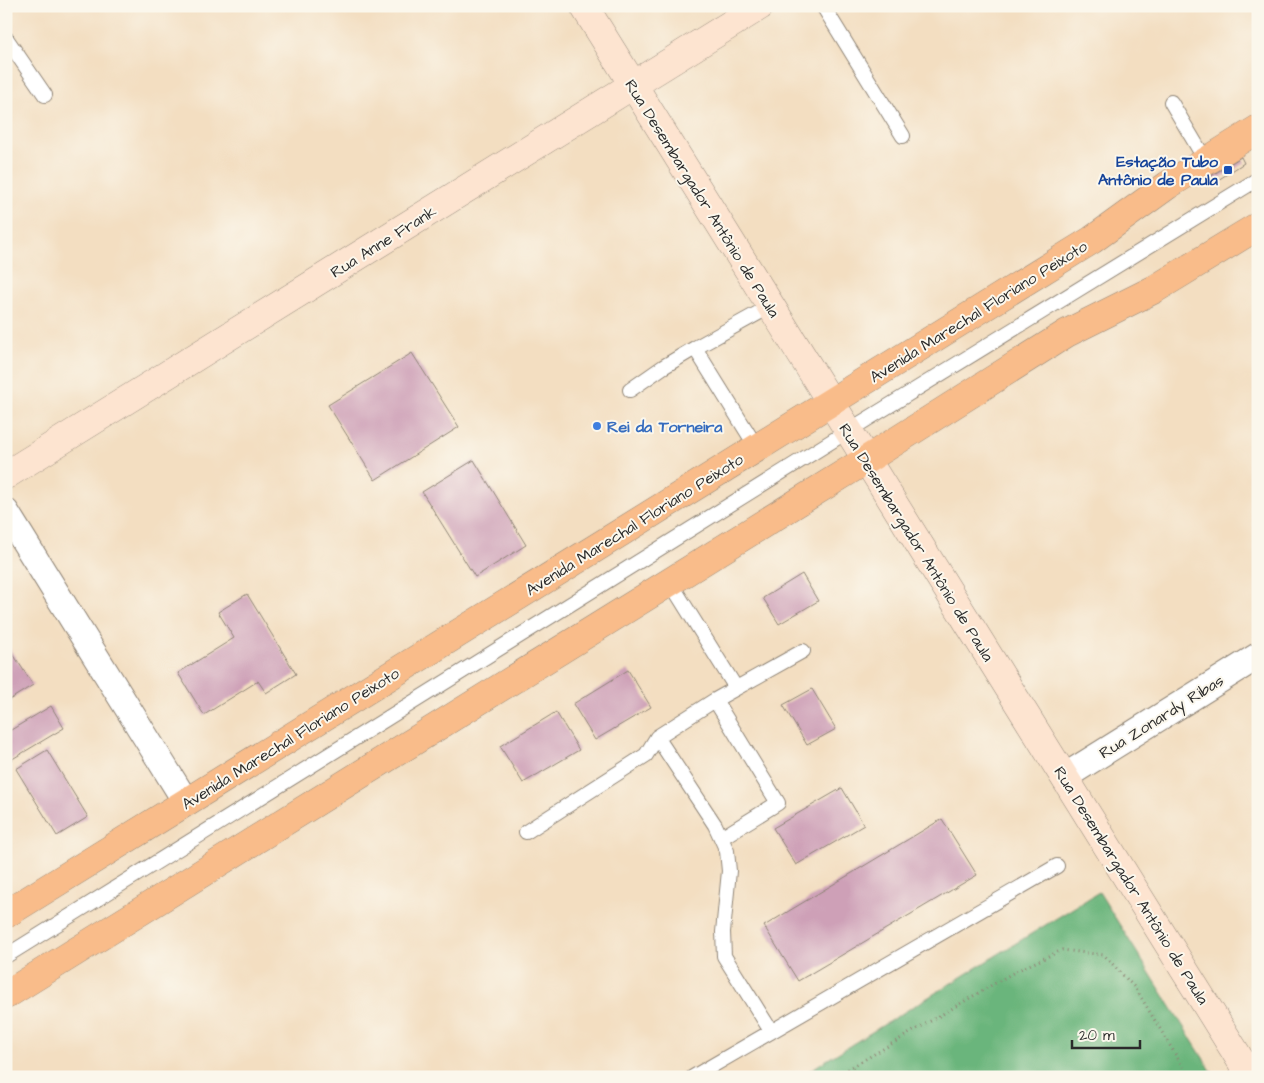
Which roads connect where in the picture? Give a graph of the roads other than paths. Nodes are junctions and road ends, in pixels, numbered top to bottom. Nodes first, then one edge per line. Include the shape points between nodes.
1 (584, 6) edge
2 (760, 6) edge
3 (824, 6) edge
4 (6, 38) edge
5 (633, 85) junction
6 (45, 95) dead end
7 (1170, 102) dead end
8 (1258, 129) edge
9 (903, 136) dead end
10 (1206, 161) junction
11 (1258, 178) edge
12 (1258, 226) edge
13 (771, 306) junction
14 (695, 348) junction
15 (630, 390) dead end
16 (831, 402) junction
17 (848, 431) junction
18 (757, 448) junction
19 (866, 460) junction
20 (6, 475) edge
21 (6, 512) edge
22 (670, 582) junction
23 (803, 651) dead end
24 (1258, 656) edge
25 (736, 688) junction
26 (715, 700) junction
27 (657, 737) junction
28 (1064, 776) junction
29 (186, 802) junction
30 (526, 832) dead end
31 (721, 838) junction
32 (1057, 866) dead end
33 (6, 914) edge
34 (6, 956) edge
35 (6, 995) edge
36 (771, 1032) junction
37 (693, 1077) edge
38 (1251, 1077) edge

1 - 5 main road, Rua Desembargador Antônio de Paula
2 - 5 main road, Rua Anne Frank
3 - 9 lane
4 - 6 lane
5 - 13 main road, Rua Desembargador Antônio de Paula
5 - 20 main road, Rua Anne Frank
7 - 10 lane
8 - 10 main road, Avenida Marechal Floriano Peixoto
10 - 16 main road, Avenida Marechal Floriano Peixoto via 1092,240
11 - 17 lane
12 - 19 main road via 1155,289 1067,333
13 - 14 lane
13 - 16 main road, Rua Desembargador Antônio de Paula
14 - 15 lane
14 - 18 lane
16 - 17 main road, Rua Desembargador Antônio de Paula
16 - 18 main road, Avenida Marechal Floriano Peixoto
17 - 19 main road, Rua Desembargador Antônio de Paula
17 - 34 lane
18 - 29 main road, Avenida Marechal Floriano Peixoto
19 - 22 main road
19 - 28 main road, Rua Desembargador Antônio de Paula
21 - 29 street
22 - 25 lane
22 - 35 main road
23 - 25 lane
24 - 28 street, Rua Zonardy Ribas
25 - 26 lane
26 - 27 lane
26 - 31 lane via 778,803
27 - 30 lane via 646,754
27 - 31 lane
28 - 38 main road, Rua Desembargador Antônio de Paula
29 - 33 main road, Avenida Marechal Floriano Peixoto
31 - 36 lane via 729,871 724,956
32 - 36 lane
36 - 37 lane

